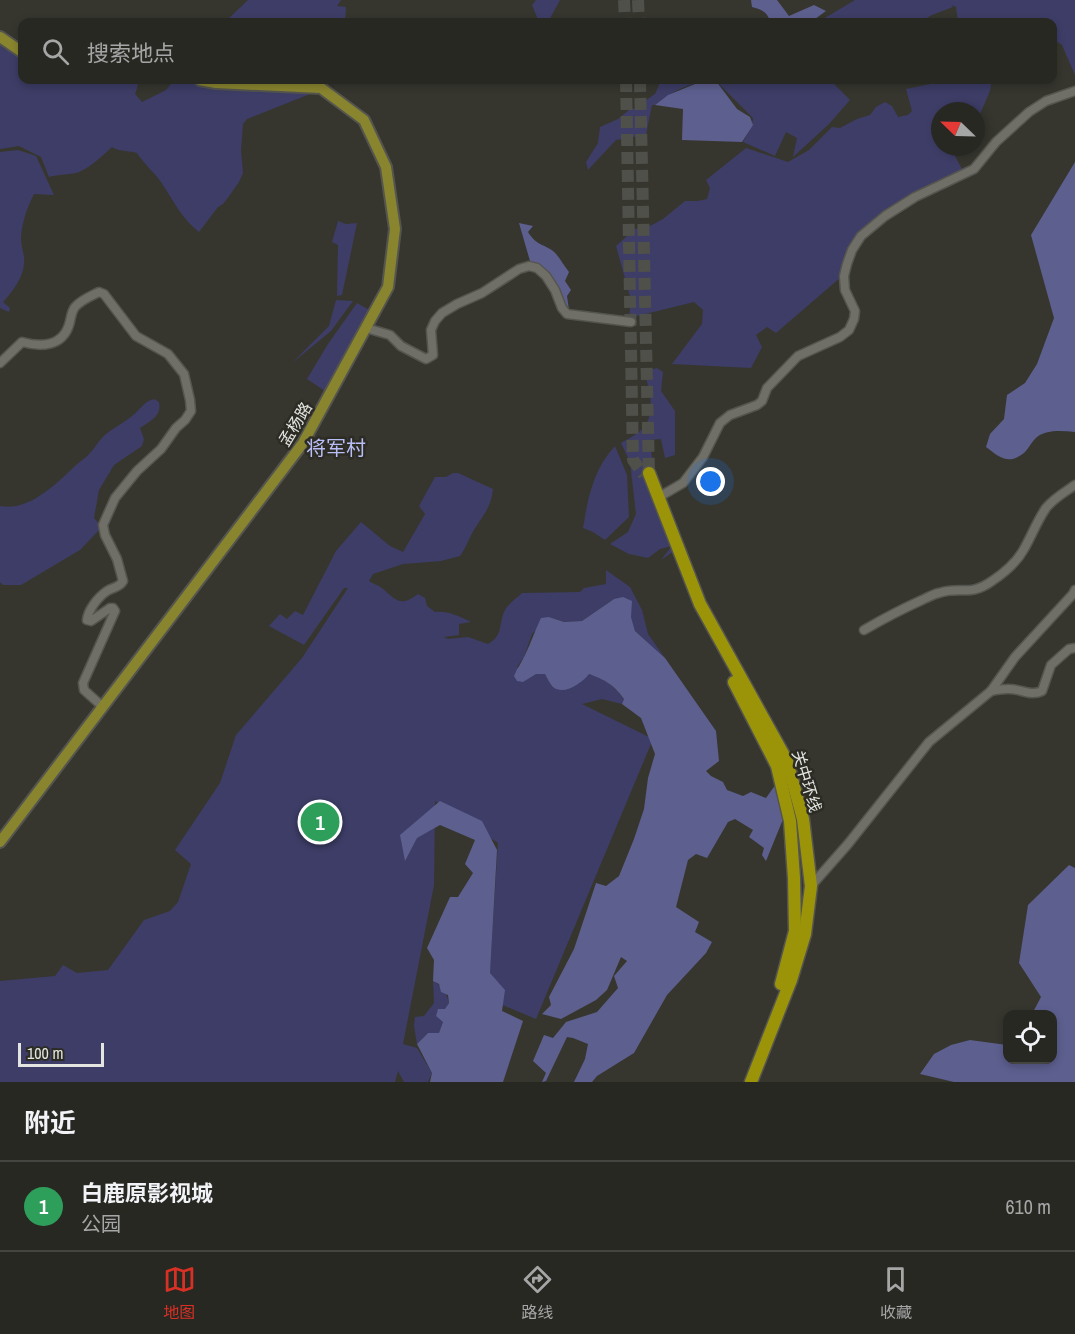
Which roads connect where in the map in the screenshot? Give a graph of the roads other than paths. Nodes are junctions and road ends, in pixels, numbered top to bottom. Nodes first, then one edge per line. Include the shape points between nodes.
1 (0, 37) edge
2 (18, 49) edge
3 (237, 84) edge
4 (1075, 91) edge
5 (631, 322) dead end
6 (366, 328) junction
7 (0, 363) edge
8 (1075, 485) edge
9 (658, 497) junction
10 (1075, 590) edge
11 (864, 630) dead end
12 (1075, 648) edge
13 (991, 691) junction
14 (103, 707) junction
15 (0, 842) edge
16 (811, 886) junction
17 (742, 1082) edge
18 (751, 1082) edge

1 - 2 main road
3 - 6 main road, 孟杨路 via 321,88 364,120 386,166 396,229 388,287
4 - 9 street via 1029,112 974,169 915,197 861,236 844,276 855,311 849,330 798,357 767,388 757,405 730,414 720,423 683,483
5 - 6 street via 567,314 546,276 529,266 442,313 431,330 433,355 426,359 401,346 390,335
6 - 14 main road, 孟杨路 via 303,443
7 - 14 street via 22,342 49,345 60,339 68,329 74,308 99,292 136,336 168,354 184,374 191,411 116,498 104,525 123,581 102,595 87,616 91,621 110,608 115,611 83,683 84,690
8 - 11 street via 1047,507 1016,561 991,582 973,591 940,592
9 - 16 highway, 关中环线 via 700,604 787,761 802,819
9 - 17 highway, 关中环线 via 647,474 696,606 777,766 790,821 795,931 784,978
10 - 13 street via 1015,657
12 - 13 street via 1051,665 1039,693 1009,688
13 - 16 street via 929,742
14 - 15 main road, 孟杨路
16 - 18 highway, 关中环线 via 805,934 791,980

